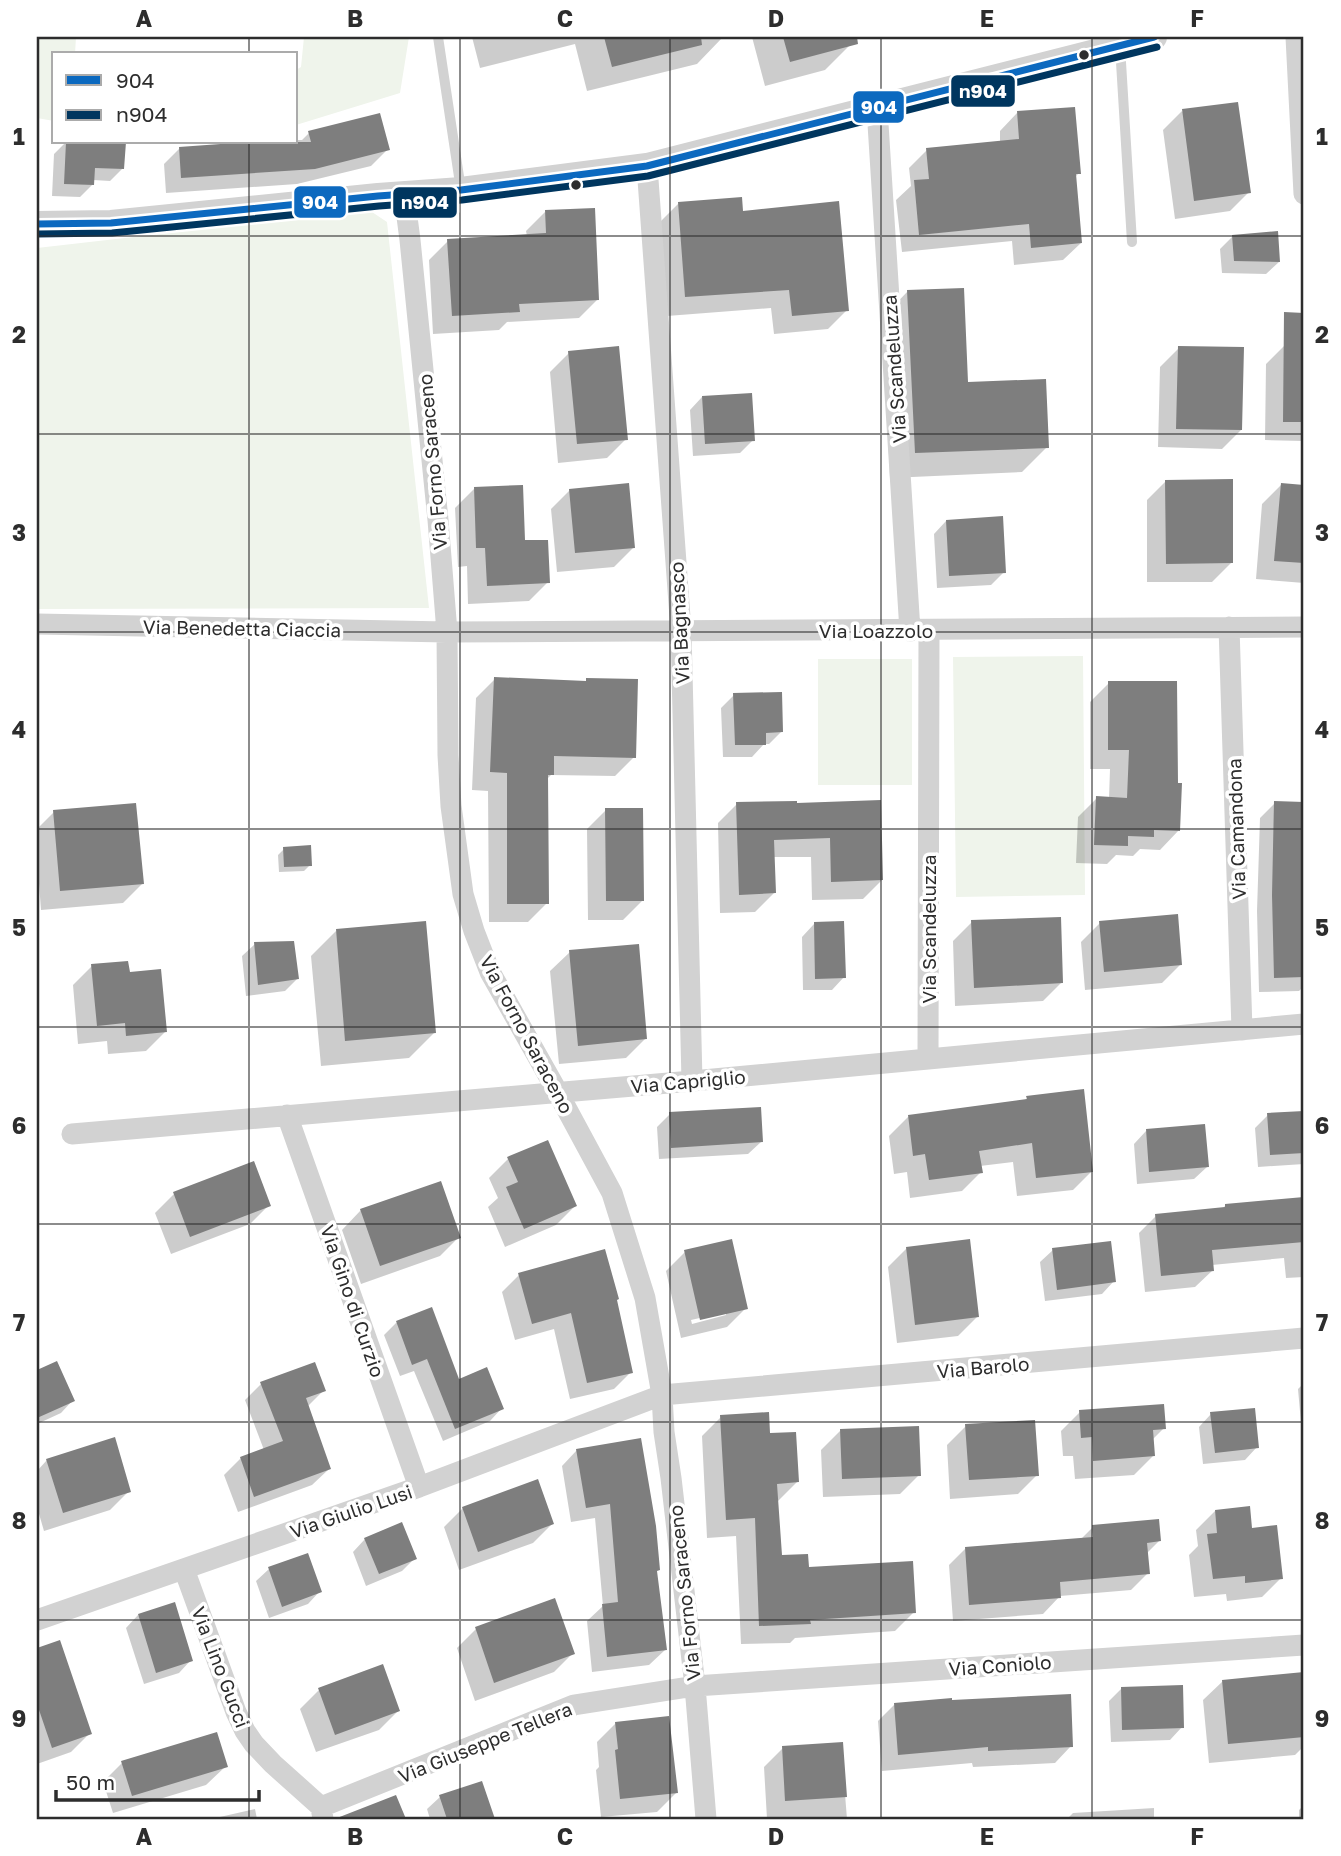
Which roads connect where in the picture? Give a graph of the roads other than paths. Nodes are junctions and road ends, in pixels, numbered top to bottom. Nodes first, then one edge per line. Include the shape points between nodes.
1 (438, 37) edge
2 (1154, 37) edge
3 (1296, 37) edge
4 (1120, 45) junction
5 (877, 108) junction
6 (647, 166) junction
7 (461, 190) junction
8 (404, 194) junction
9 (1304, 194) edge
10 (37, 224) edge
11 (1132, 242) dead end
12 (37, 624) edge
13 (1230, 627) junction
14 (1304, 627) edge
15 (681, 631) junction
16 (920, 631) junction
17 (447, 632) junction
18 (1304, 1024) edge
19 (1242, 1030) junction
20 (928, 1059) junction
21 (692, 1081) junction
22 (557, 1091) junction
23 (287, 1115) junction
24 (72, 1134) dead end
25 (1304, 1339) edge
26 (662, 1395) junction
27 (419, 1487) junction
28 (184, 1569) junction
29 (37, 1620) edge
30 (1304, 1646) edge
31 (695, 1685) junction
32 (322, 1813) edge
33 (706, 1819) edge

1 - 7 lane
2 - 4 street
3 - 9 street
4 - 5 street
4 - 11 lane
5 - 6 street
5 - 16 street, Via Scandeluzza
6 - 7 street
6 - 15 street, Via Bagnasco
7 - 8 street
8 - 10 street via 111,223
8 - 17 street, Via Forno Saraceno
12 - 17 street, Via Benedetta Ciaccia
13 - 14 street, Via Loazzolo
13 - 16 street, Via Loazzolo
13 - 19 street, Via Camandona
15 - 16 street, Via Loazzolo
15 - 17 street, Via Loazzolo
15 - 21 street, Via Bagnasco
16 - 20 street, Via Scandeluzza
17 - 22 street, Via Forno Saraceno via 450,793 463,894 490,971
18 - 19 street, Via Capriglio
19 - 20 street, Via Capriglio
20 - 21 street, Via Capriglio
21 - 22 street, Via Capriglio
22 - 23 street, Via Capriglio
22 - 26 street, Via Forno Saraceno via 612,1192 645,1298
23 - 24 street, Via Capriglio
23 - 27 street, Via Gino di Curzio
25 - 26 street, Via Barolo
26 - 27 street, Via Giulio Lusi
26 - 31 street, Via Forno Saraceno
27 - 28 street, Via Giulio Lusi
28 - 29 street, Via Giulio Lusi
28 - 32 street, Via Lino Gucci via 245,1731
30 - 31 street, Via Coniolo
31 - 32 street, Via Giuseppe Tellera via 574,1705
31 - 33 street, Via Forno Saraceno

